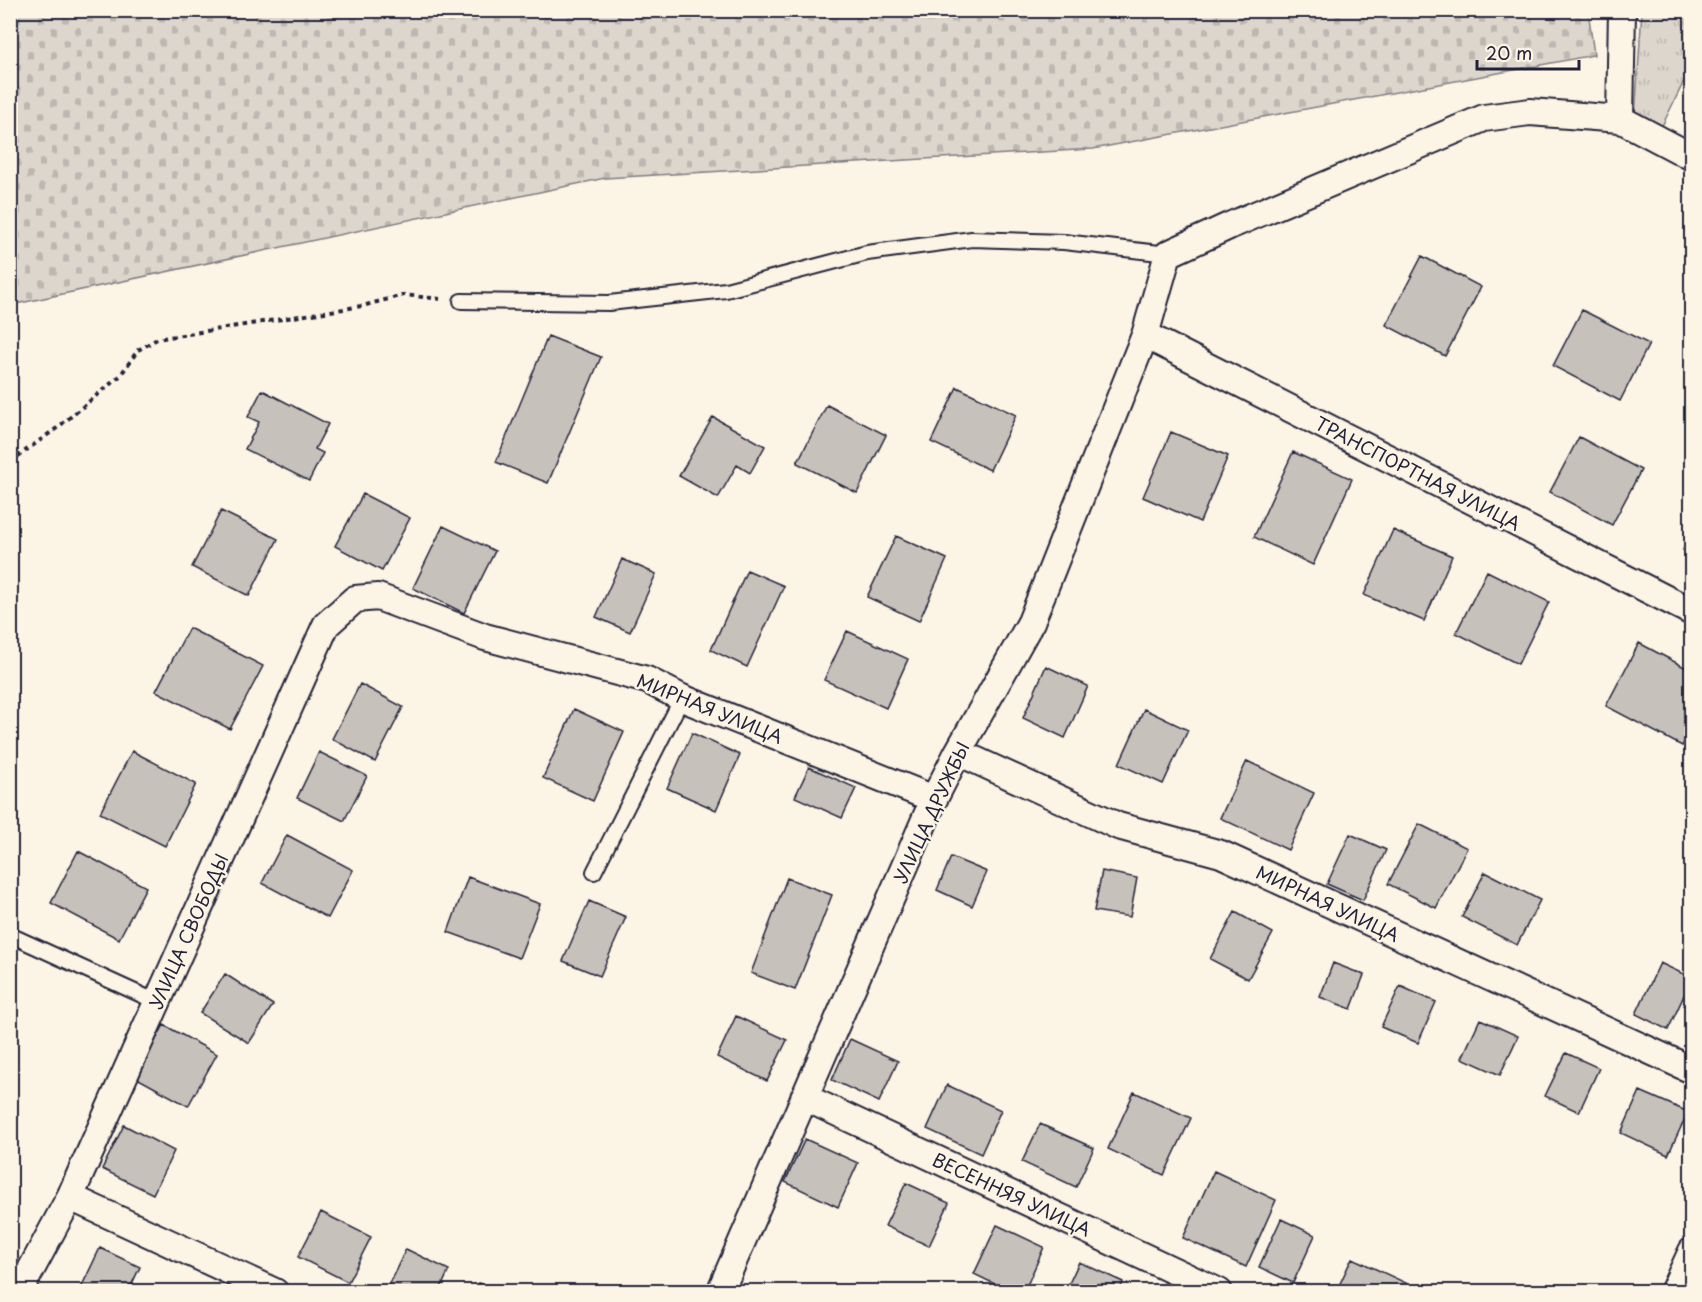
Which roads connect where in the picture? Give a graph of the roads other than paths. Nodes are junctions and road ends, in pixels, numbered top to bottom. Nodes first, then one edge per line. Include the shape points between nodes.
1 (1622, 10) edge
2 (1620, 119) junction
3 (1692, 157) edge
4 (1168, 254) junction
5 (461, 301) road end
6 (1145, 335) junction
7 (378, 597) joint
8 (1692, 612) edge
9 (682, 698) junction
10 (958, 752) junction
11 (934, 799) junction
12 (594, 872) dead end
13 (10, 934) edge
14 (156, 1002) junction
15 (1692, 1070) edge
16 (804, 1097) junction
17 (70, 1197) junction
18 (1692, 1251) edge
19 (19, 1292) edge
20 (275, 1292) edge
21 (720, 1292) edge
22 (1220, 1292) edge
23 (1673, 1292) edge

1 - 2 street
2 - 3 street
2 - 4 street via 1530,112 1484,118
4 - 5 lane via 1064,242 972,239 867,253 726,290 609,303
4 - 6 street, УЛИЦА ДРУЖБЫ
6 - 8 street, ТРАНСПОРТНАЯ УЛИЦА
6 - 10 street, УЛИЦА ДРУЖБЫ via 1031,622
7 - 9 street, МИРНАЯ УЛИЦА via 485,637 647,680
7 - 14 street, УЛИЦА СВОБОДЫ via 354,599 326,625
9 - 11 street, МИРНАЯ УЛИЦА
9 - 12 lane
10 - 11 street, УЛИЦА ДРУЖБЫ
10 - 15 street, МИРНАЯ УЛИЦА via 1118,826 1221,854
11 - 16 street, УЛИЦА ДРУЖБЫ
13 - 14 lane
14 - 17 street, УЛИЦА СВОБОДЫ
16 - 21 street, УЛИЦА ДРУЖБЫ
16 - 22 street, ВЕСЕННЯЯ УЛИЦА
17 - 19 street, УЛИЦА СВОБОДЫ
17 - 20 street
18 - 23 street

